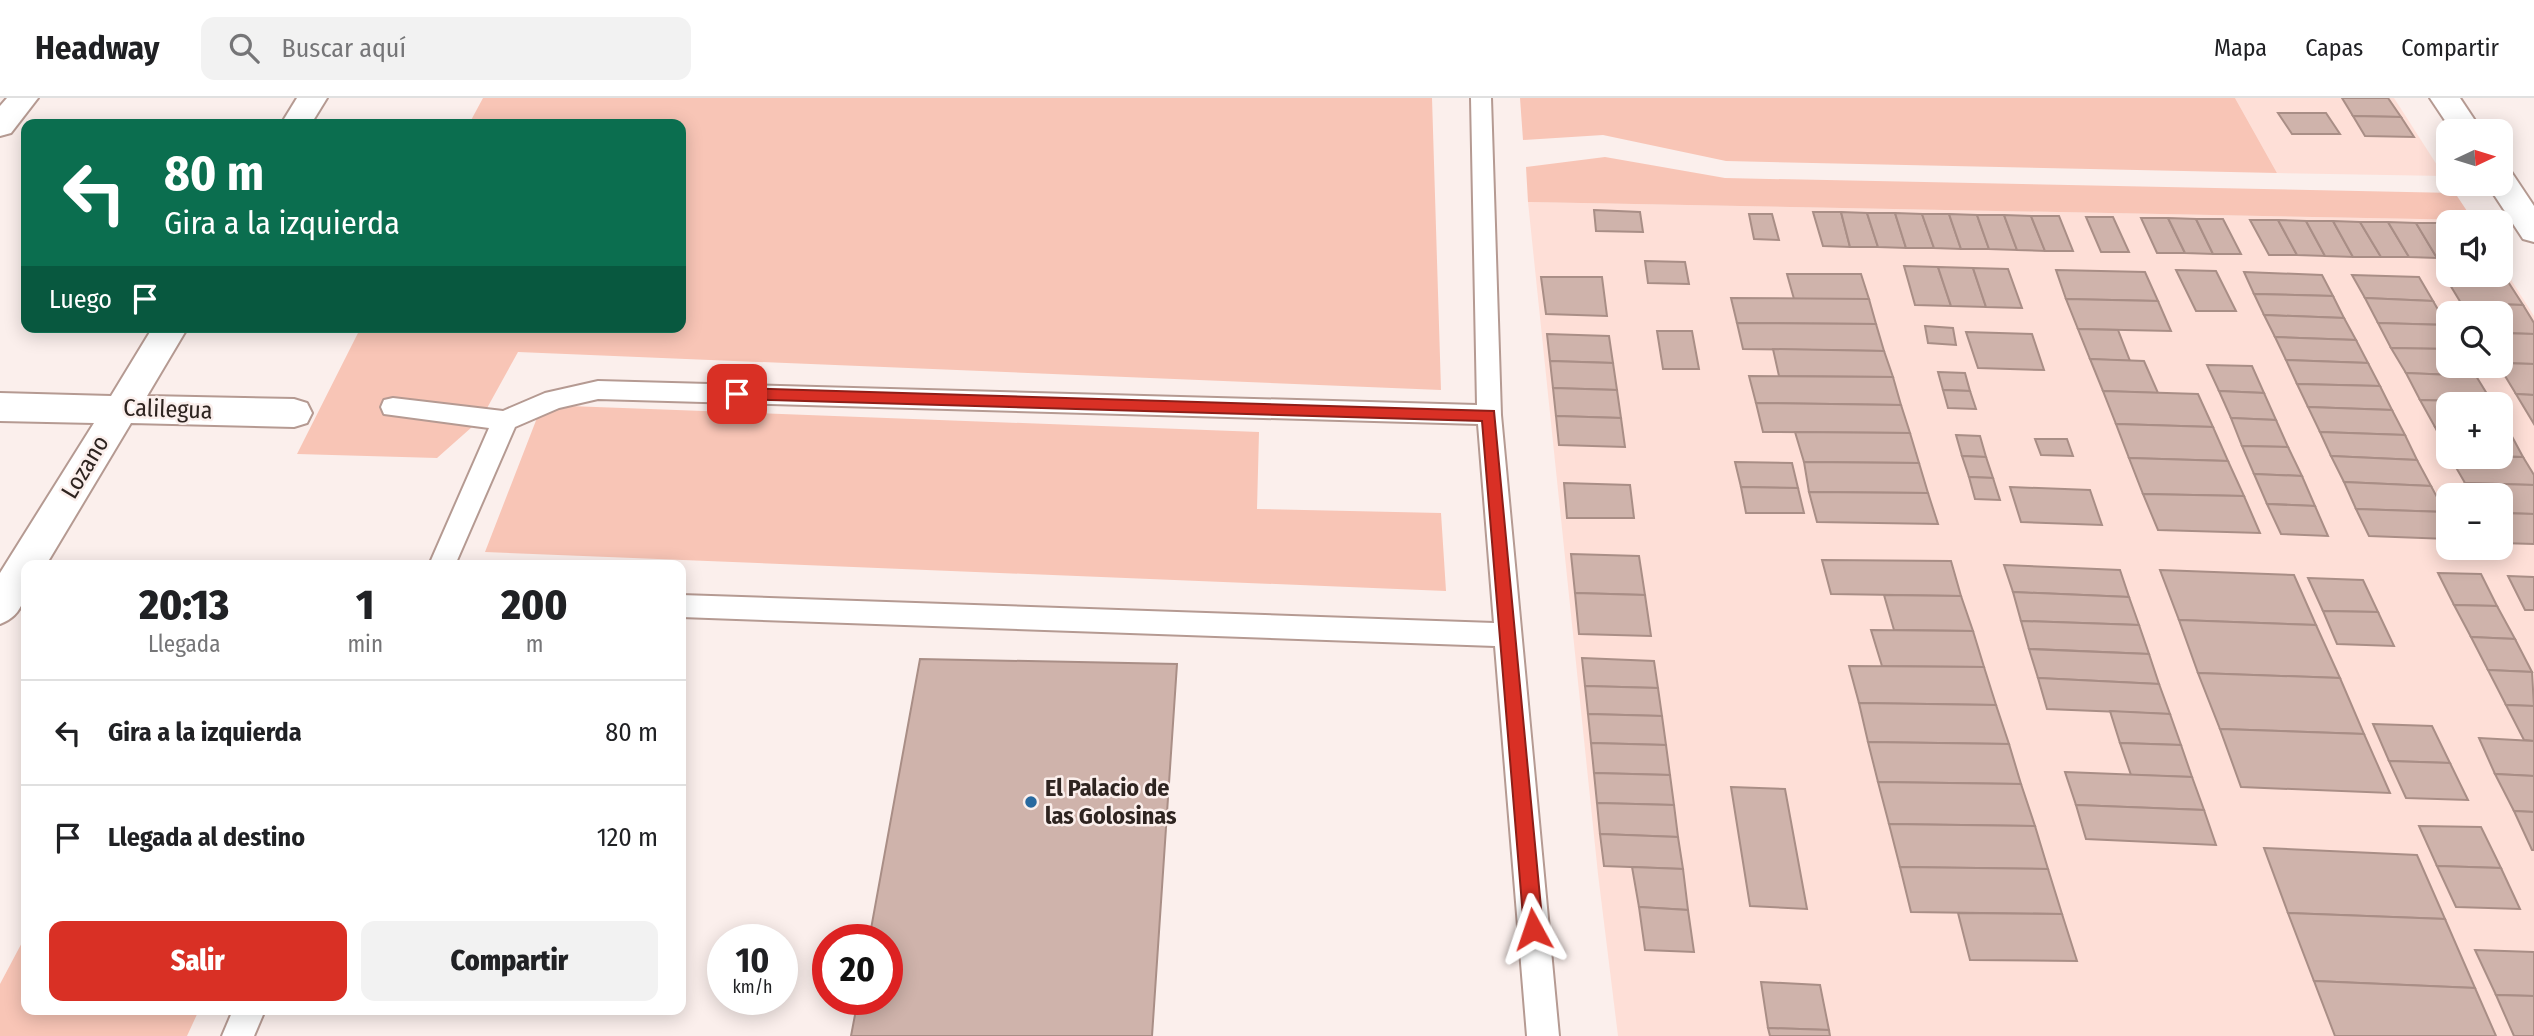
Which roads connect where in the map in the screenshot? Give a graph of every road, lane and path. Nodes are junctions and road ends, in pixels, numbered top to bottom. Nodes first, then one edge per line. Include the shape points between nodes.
1 (23, 98) edge
2 (312, 98) edge
3 (1481, 98) edge
4 (2445, 98) edge
5 (299, 119) edge
6 (2459, 119) edge
7 (0, 126) edge
8 (2511, 196) edge
9 (2534, 231) edge
10 (167, 333) edge
11 (0, 407) edge
12 (393, 407) dead end
13 (122, 408) junction
14 (294, 413) dead end
15 (1489, 415) junction
16 (505, 421) junction
17 (29, 560) edge
18 (444, 560) edge
19 (21, 573) edge
20 (686, 606) edge
21 (0, 607) edge
22 (1508, 635) junction
23 (247, 1015) edge
24 (238, 1036) edge
25 (1543, 1036) edge

1 - 7 street
2 - 5 street
3 - 15 lane
4 - 6 street
8 - 9 street
10 - 13 street, Lozano
11 - 13 street, Calilegua
12 - 16 lane
13 - 14 street, Calilegua
13 - 17 street, Lozano
15 - 16 lane via 598,390 554,400
15 - 22 lane
16 - 18 lane
19 - 21 street, Lozano
20 - 22 lane
22 - 25 lane
23 - 24 lane

